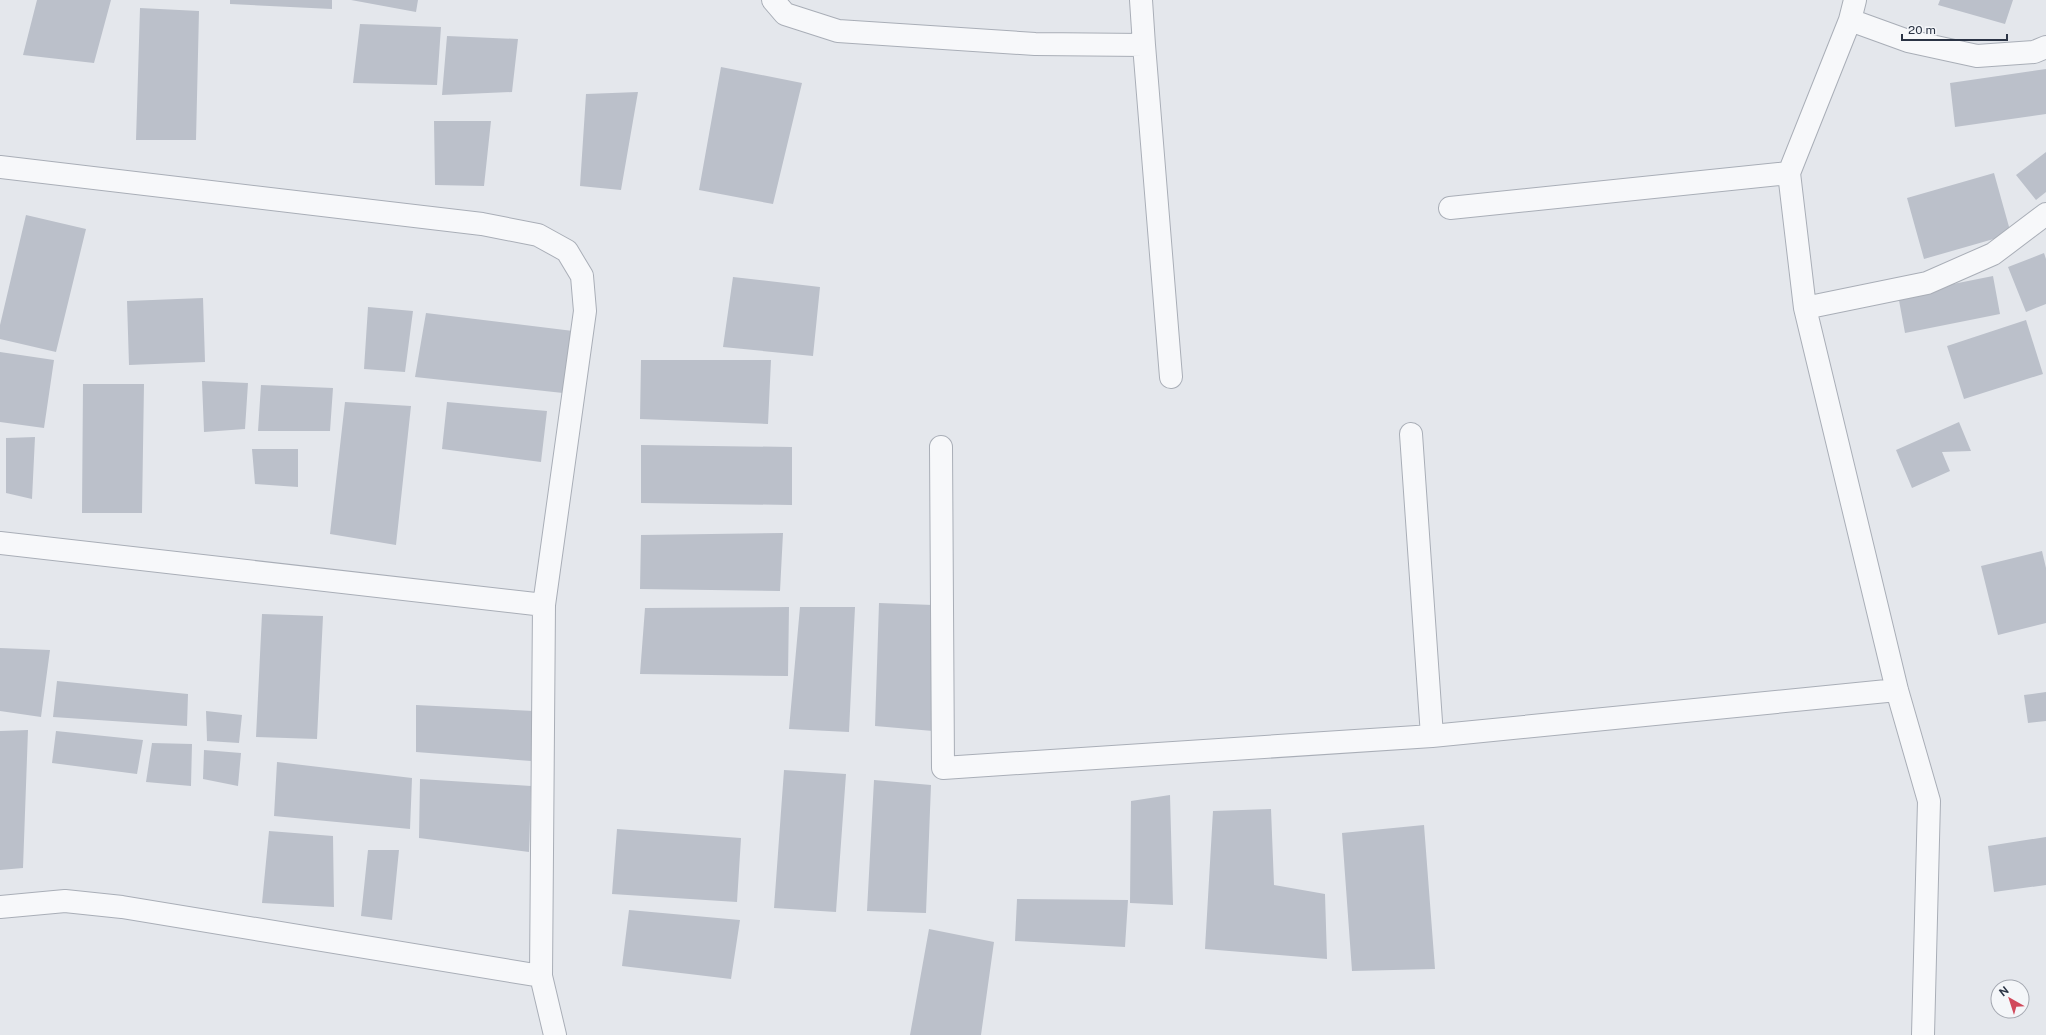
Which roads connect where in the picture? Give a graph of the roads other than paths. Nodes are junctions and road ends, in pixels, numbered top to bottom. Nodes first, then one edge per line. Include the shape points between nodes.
1 (773, 0) edge
2 (1141, 0) edge
3 (1853, 10) edge
4 (1144, 45) junction
5 (2046, 48) edge
6 (0, 167) edge
7 (1789, 173) junction
8 (1450, 208) dead end
9 (2046, 214) edge
10 (1805, 308) junction
11 (1171, 377) dead end
12 (1411, 434) dead end
13 (941, 447) dead end
14 (0, 543) edge
15 (544, 605) junction
16 (1897, 690) junction
17 (1432, 736) junction
18 (0, 907) edge
19 (541, 976) junction
20 (555, 1035) edge
21 (1923, 1035) edge

1 - 4 street via 785,14 838,31 1035,44
2 - 4 street
3 - 5 street via 1908,41 1977,56 2034,52
3 - 7 street
4 - 11 street
6 - 15 street via 482,224 538,235 567,251 582,276 585,311
7 - 8 street
7 - 10 street
9 - 10 street via 1993,254 1927,283
10 - 16 street
12 - 17 street
13 - 17 street via 943,768
14 - 15 street
15 - 19 street
16 - 17 street
16 - 21 street via 1929,800
18 - 19 street via 65,901 122,907
19 - 20 street

